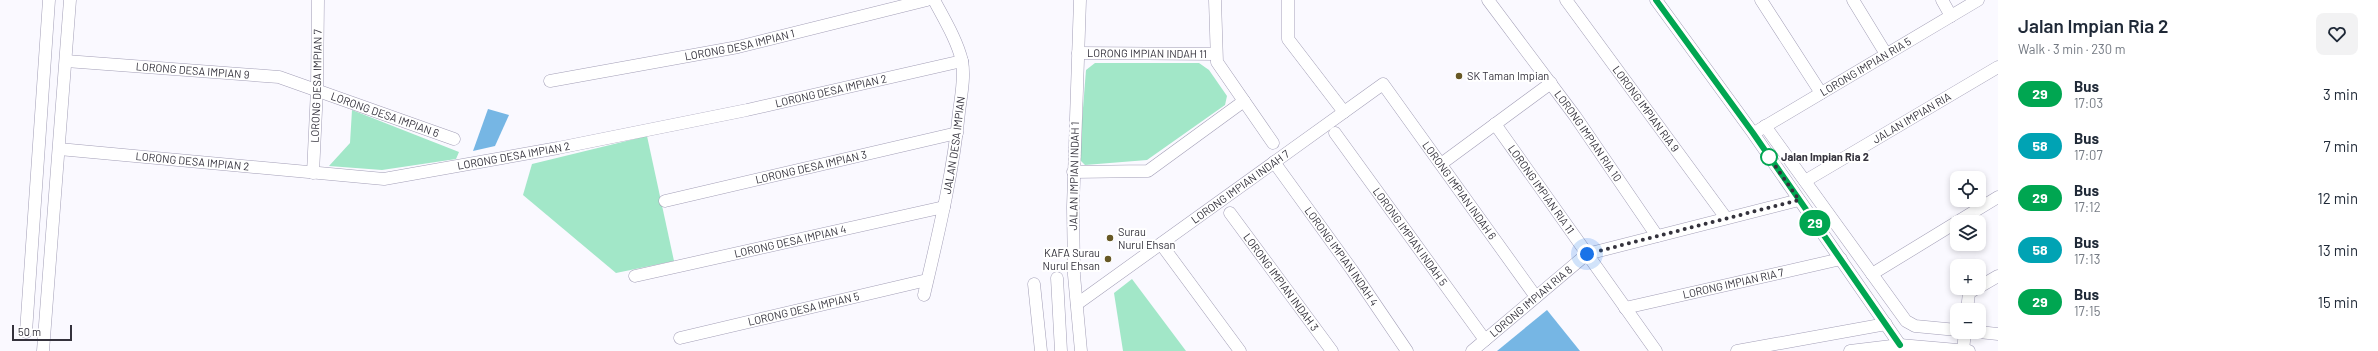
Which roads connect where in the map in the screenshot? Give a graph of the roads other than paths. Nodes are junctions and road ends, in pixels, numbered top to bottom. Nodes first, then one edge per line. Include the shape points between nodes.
1 (49, 0) edge
2 (70, 0) edge
3 (318, 0) edge
4 (927, 0) edge
5 (934, 0) edge
6 (1080, 0) edge
7 (1215, 0) edge
8 (1288, 0) edge
9 (1488, 0) edge
10 (1566, 0) edge
11 (1656, 0) edge
12 (1761, 0) edge
13 (1853, 0) edge
14 (1942, 0) edge
15 (1978, 0) edge
16 (1951, 16) junction
17 (1078, 53) junction
18 (1216, 54) junction
19 (1886, 54) junction
20 (66, 61) junction
21 (962, 61) junction
22 (1998, 67) edge
23 (550, 81) dead end
24 (1551, 83) junction
25 (1383, 84) joint
26 (317, 89) junction
27 (1821, 93) junction
28 (1244, 101) junction
29 (1344, 112) junction
30 (1495, 124) junction
31 (1765, 126) junction
32 (957, 133) junction
33 (1335, 133) dead end
34 (1753, 133) junction
35 (454, 139) dead end
36 (1273, 143) dead end
37 (59, 149) junction
38 (1274, 162) junction
39 (1441, 164) junction
40 (1073, 172) junction
41 (313, 173) junction
42 (1805, 181) junction
43 (1998, 197) edge
44 (1799, 200) junction
45 (665, 201) dead end
46 (944, 206) junction
47 (1230, 213) dead end
48 (1968, 215) edge
49 (1726, 218) junction
50 (1950, 226) edge
51 (1657, 236) junction
52 (1161, 244) junction
53 (1587, 254) junction
54 (1841, 260) junction
55 (1872, 274) junction
56 (635, 276) dead end
57 (1998, 276) edge
58 (1057, 278) dead end
59 (927, 280) junction
60 (1986, 283) edge
61 (1034, 284) dead end
62 (924, 295) dead end
63 (1536, 297) junction
64 (1077, 304) junction
65 (1625, 308) junction
66 (1886, 324) junction
67 (1950, 329) edge
68 (26, 332) dead end
69 (1986, 333) edge
70 (1998, 334) edge
71 (680, 338) dead end
72 (1964, 339) edge
73 (1485, 340) junction
74 (1900, 345) junction
75 (1963, 350) edge
76 (43, 351) edge
77 (1041, 351) edge
78 (1061, 351) edge
79 (1081, 351) edge
80 (1240, 351) edge
81 (1332, 351) edge
82 (1407, 351) edge
83 (1472, 351) edge
84 (1656, 351) edge
85 (1737, 351) edge
86 (1850, 351) edge
87 (1969, 351) edge

1 - 68 street
2 - 20 street
3 - 26 street, LORONG DESA IMPIAN 7
4 - 23 street, LORONG DESA IMPIAN 1 via 738,47
5 - 21 street, JALAN DESA IMPIAN via 948,25
6 - 17 street, JALAN IMPIAN INDAH 1
7 - 18 street
8 - 29 street via 1288,39
9 - 24 street, LORONG IMPIAN RIA 10
10 - 49 street, LORONG IMPIAN RIA 9
11 - 34 street
12 - 27 street
13 - 19 street
14 - 16 street
15 - 16 street, LORONG IMPIAN RIA 5
16 - 19 street, LORONG IMPIAN RIA 5
17 - 18 street, LORONG IMPIAN INDAH 11
17 - 40 street, JALAN IMPIAN INDAH 1
18 - 28 street via 1217,62
19 - 27 street, LORONG IMPIAN RIA 5
20 - 26 street, LORONG DESA IMPIAN 9 via 279,77
20 - 37 street
21 - 32 street, JALAN DESA IMPIAN
21 - 41 street, LORONG DESA IMPIAN 2 via 739,112 384,179
22 - 42 street, JALAN IMPIAN RIA
24 - 30 street
24 - 51 street, LORONG IMPIAN RIA 10
25 - 29 street, LORONG IMPIAN INDAH 7
25 - 39 street, LORONG IMPIAN INDAH 6
26 - 35 street, LORONG DESA IMPIAN 6
26 - 41 street, LORONG DESA IMPIAN 7
27 - 31 street, LORONG IMPIAN RIA 5
28 - 36 street
28 - 40 street via 1148,171
29 - 38 street, LORONG IMPIAN INDAH 7
30 - 39 street
30 - 53 street, LORONG IMPIAN RIA 11
31 - 34 street, LORONG IMPIAN RIA 5
31 - 42 street
32 - 45 street, LORONG DESA IMPIAN 3
32 - 46 street, JALAN DESA IMPIAN
33 - 73 street, LORONG IMPIAN INDAH 5
34 - 44 street
37 - 41 street, LORONG DESA IMPIAN 2
37 - 76 street
38 - 52 street, LORONG IMPIAN INDAH 7
38 - 82 street, LORONG IMPIAN INDAH 4
39 - 63 street, LORONG IMPIAN INDAH 6
40 - 64 street, JALAN IMPIAN INDAH 1 via 1074,275
42 - 55 street
43 - 48 street
44 - 49 street, LORONG IMPIAN RIA 8
44 - 54 street
46 - 56 street, LORONG DESA IMPIAN 4
46 - 59 street, JALAN DESA IMPIAN
47 - 81 street, LORONG IMPIAN INDAH 3
49 - 51 street, LORONG IMPIAN RIA 8
50 - 55 street
51 - 53 street, LORONG IMPIAN RIA 8
52 - 64 street, LORONG IMPIAN INDAH 7
52 - 80 street
53 - 63 street, LORONG IMPIAN RIA 8
53 - 65 street, LORONG IMPIAN RIA 11
54 - 65 street, LORONG IMPIAN RIA 7
54 - 66 street
55 - 67 street via 1906,321 1915,326
57 - 60 street
58 - 78 street
59 - 62 street, JALAN DESA IMPIAN
59 - 71 street, LORONG DESA IMPIAN 5
61 - 77 street
63 - 73 street, LORONG IMPIAN RIA 8
64 - 79 street, JALAN IMPIAN INDAH 1
65 - 84 street, LORONG IMPIAN RIA 11
66 - 74 street
66 - 85 street
69 - 70 street
72 - 75 street
73 - 83 street, LORONG IMPIAN RIA 8
74 - 75 street
74 - 86 street
75 - 87 street

